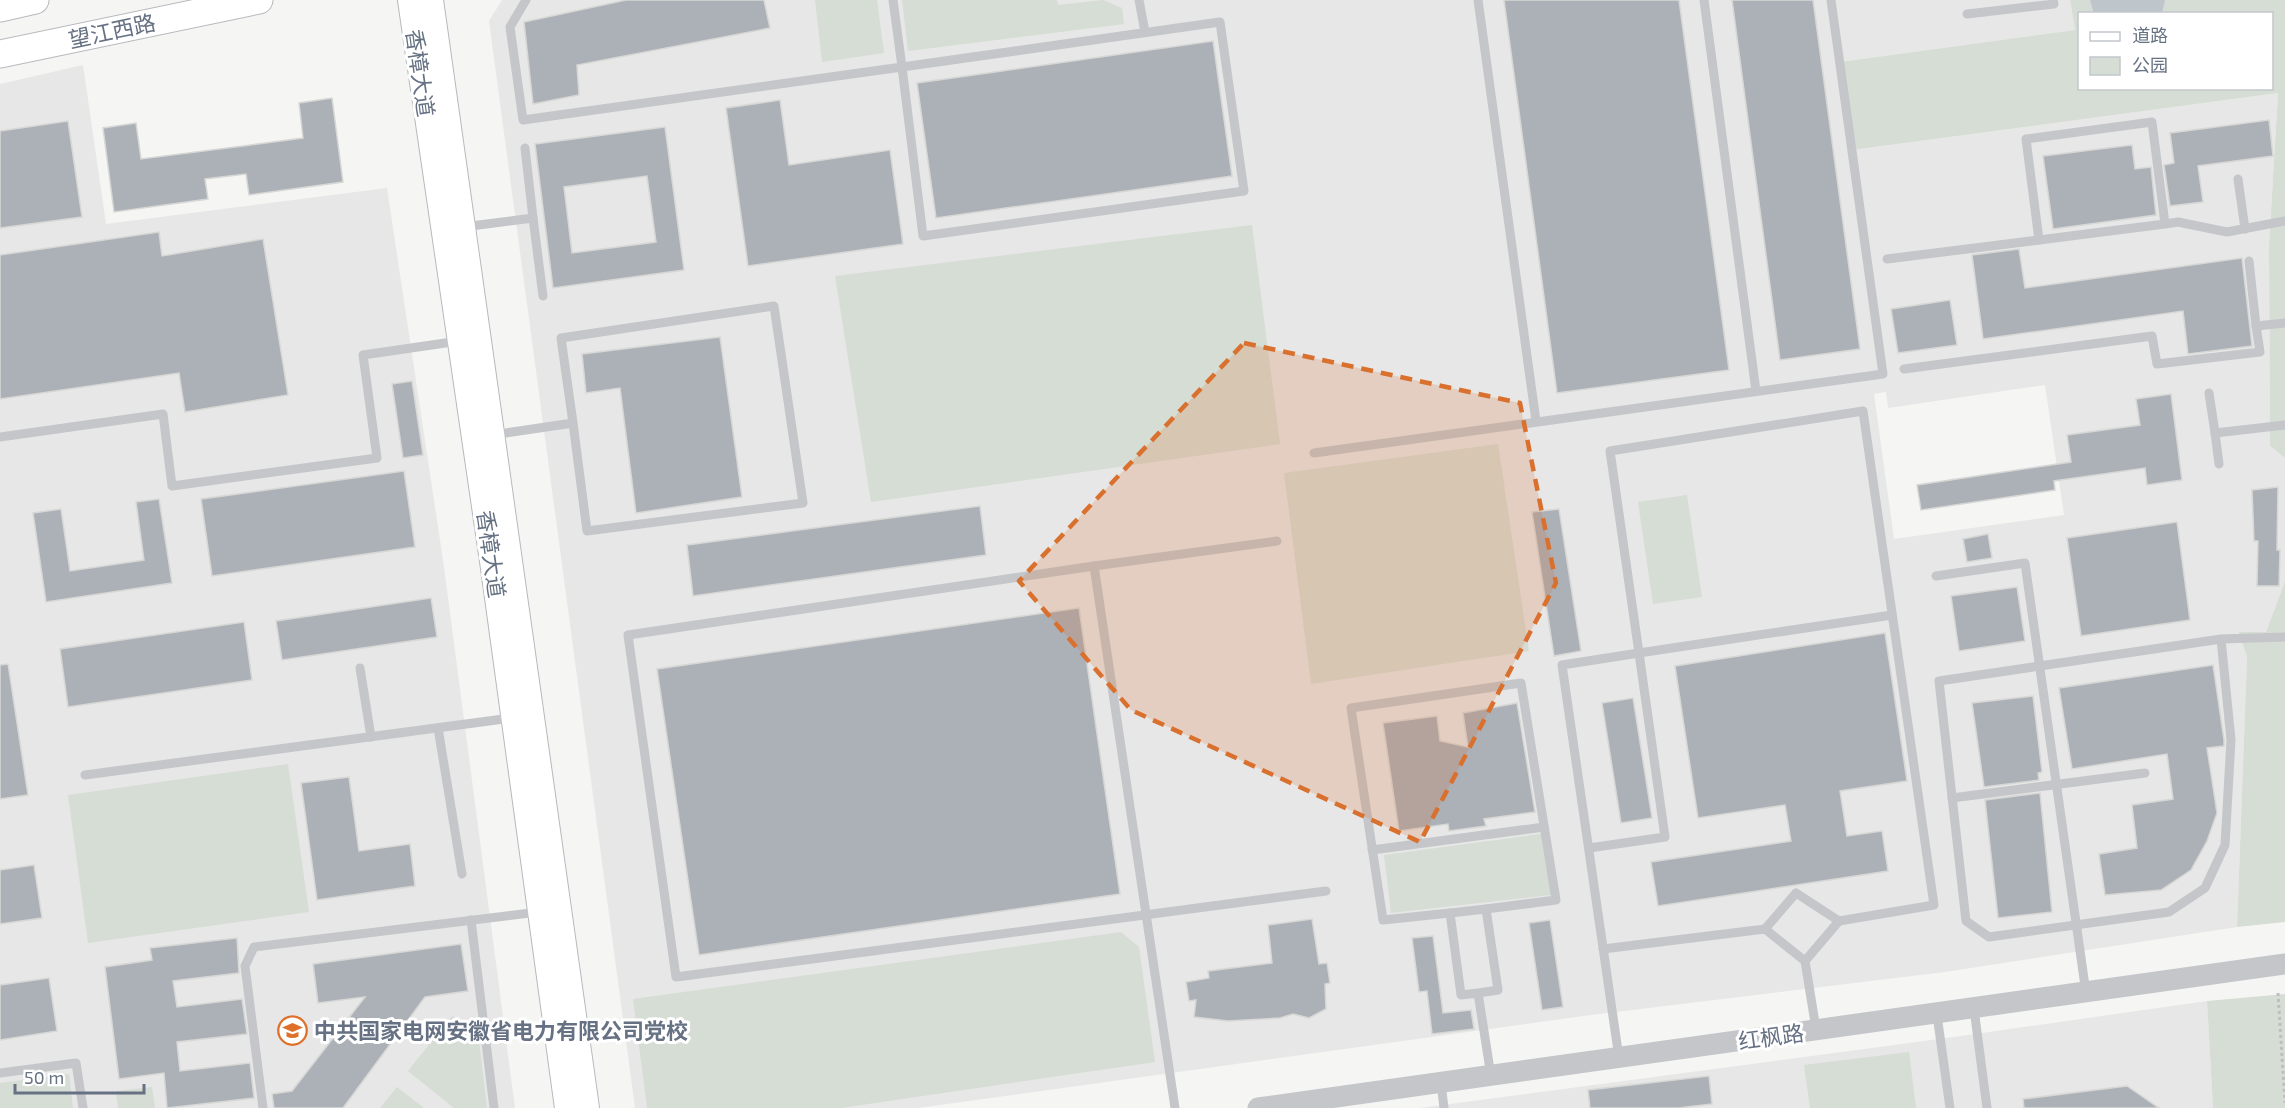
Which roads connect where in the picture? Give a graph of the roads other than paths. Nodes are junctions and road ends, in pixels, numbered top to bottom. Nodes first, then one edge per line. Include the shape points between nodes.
1 (35, 0) edge
2 (259, 0) edge
3 (410, 0) edge
4 (431, 0) edge
5 (526, 0) edge
6 (893, 0) edge
7 (1139, 0) edge
8 (1479, 0) edge
9 (1704, 0) edge
10 (1831, 0) edge
11 (2053, 0) edge
12 (0, 8) edge
13 (1967, 14) dead end
14 (1145, 32) junction
15 (0, 54) edge
16 (902, 67) junction
17 (525, 148) dead end
18 (2238, 179) dead end
19 (533, 218) junction
20 (2285, 221) edge
21 (2165, 224) junction
22 (463, 227) junction
23 (2245, 229) junction
24 (2039, 240) junction
25 (1887, 260) dead end
26 (2249, 261) dead end
27 (543, 296) dead end
28 (2285, 323) edge
29 (2256, 326) junction
30 (459, 341) junction
31 (1904, 369) dead end
32 (1756, 391) junction
33 (2209, 393) dead end
34 (1536, 421) junction
35 (573, 423) junction
36 (2285, 425) edge
37 (2215, 433) junction
38 (492, 435) junction
39 (0, 437) edge
40 (1314, 453) dead end
41 (2219, 464) dead end
42 (1277, 540) dead end
43 (1094, 566) junction
44 (1936, 576) dead end
45 (1892, 615) junction
46 (2285, 637) edge
47 (2221, 639) junction
48 (1639, 653) junction
49 (2040, 666) junction
50 (360, 668) dead end
51 (514, 718) junction
52 (438, 728) junction
53 (371, 737) junction
54 (2145, 773) dead end
55 (85, 775) dead end
56 (2057, 784) junction
57 (1952, 798) junction
58 (1544, 827) junction
59 (1589, 848) junction
60 (1372, 850) junction
61 (462, 874) dead end
62 (1326, 891) dead end
63 (1486, 909) junction
64 (540, 912) junction
65 (1450, 913) junction
66 (1146, 915) junction
67 (471, 920) junction
68 (1839, 921) junction
69 (2076, 925) junction
70 (1765, 929) junction
71 (1603, 949) junction
72 (1805, 961) junction
73 (2285, 964) edge
74 (1478, 993) junction
75 (2086, 993) junction
76 (1974, 1010) junction
77 (1937, 1015) junction
78 (1817, 1031) junction
79 (1619, 1058) junction
80 (0, 1073) edge
81 (1491, 1076) junction
82 (1441, 1083) junction
83 (83, 1108) edge
84 (263, 1108) edge
85 (494, 1108) edge
86 (567, 1108) edge
87 (587, 1108) edge
88 (1174, 1108) edge
89 (1258, 1108) edge
90 (1444, 1108) edge
91 (1950, 1108) edge
92 (1987, 1108) edge

1 - 12 main road
2 - 15 main road, 望江西路
3 - 30 main road, 香樟大道
4 - 22 main road, 香樟大道
5 - 16 lane via 510,27 523,120
6 - 16 lane
7 - 14 lane
8 - 34 lane
9 - 32 lane
10 - 32 lane via 1883,374
11 - 13 lane via 2054,4
14 - 16 lane
14 - 16 lane via 1220,22 1244,191 923,236
17 - 19 lane
18 - 23 lane
19 - 22 lane
19 - 27 lane
20 - 23 lane
21 - 23 lane via 2178,222 2227,232
21 - 24 lane
21 - 24 lane via 2152,122 2026,139
22 - 38 main road, 香樟大道
24 - 25 lane
26 - 29 lane
28 - 29 lane
29 - 31 lane via 2260,352 2157,364 2152,336
30 - 39 lane via 363,355 377,458 172,486 163,414
30 - 51 main road, 香樟大道
32 - 34 lane
33 - 37 lane
34 - 40 lane
35 - 35 lane via 587,531 803,503 774,306 561,338
35 - 38 lane
36 - 37 lane
37 - 41 lane
38 - 87 main road, 香樟大道
42 - 43 lane
43 - 66 lane
43 - 66 lane via 628,635 676,977
44 - 49 lane via 2025,563
45 - 48 lane
45 - 48 lane via 1863,411 1610,451
45 - 68 lane via 1934,905
46 - 47 lane
47 - 49 lane
47 - 69 lane via 2231,740 2225,844 2205,888 2169,912
48 - 59 lane via 1665,837
48 - 59 lane via 1562,665
49 - 56 lane
49 - 57 lane via 1939,681
50 - 53 lane
51 - 52 lane
51 - 64 main road, 香樟大道
52 - 53 lane
52 - 61 lane
53 - 55 lane
54 - 56 lane
56 - 57 lane
56 - 69 lane
57 - 69 lane via 1966,921 1989,937
58 - 60 lane
58 - 60 lane via 1521,683 1351,708
58 - 63 lane via 1556,900
59 - 71 lane
60 - 65 lane via 1383,920
62 - 66 lane
63 - 65 lane
63 - 74 lane via 1498,990
64 - 67 lane
64 - 86 main road, 香樟大道
65 - 74 lane via 1461,995
66 - 88 lane
67 - 84 lane via 254,947 245,966
67 - 85 lane
68 - 70 lane via 1796,893
68 - 72 lane
69 - 75 lane
70 - 71 lane
70 - 72 lane
71 - 79 lane
72 - 78 lane
73 - 75 street, 红枫路
74 - 81 lane
75 - 76 street, 红枫路
76 - 77 street, 红枫路
76 - 92 lane
77 - 78 street, 红枫路
77 - 91 lane
78 - 79 street, 红枫路
79 - 81 street, 红枫路
80 - 83 lane via 76,1063
81 - 82 street, 红枫路
82 - 89 street, 红枫路
82 - 90 lane

